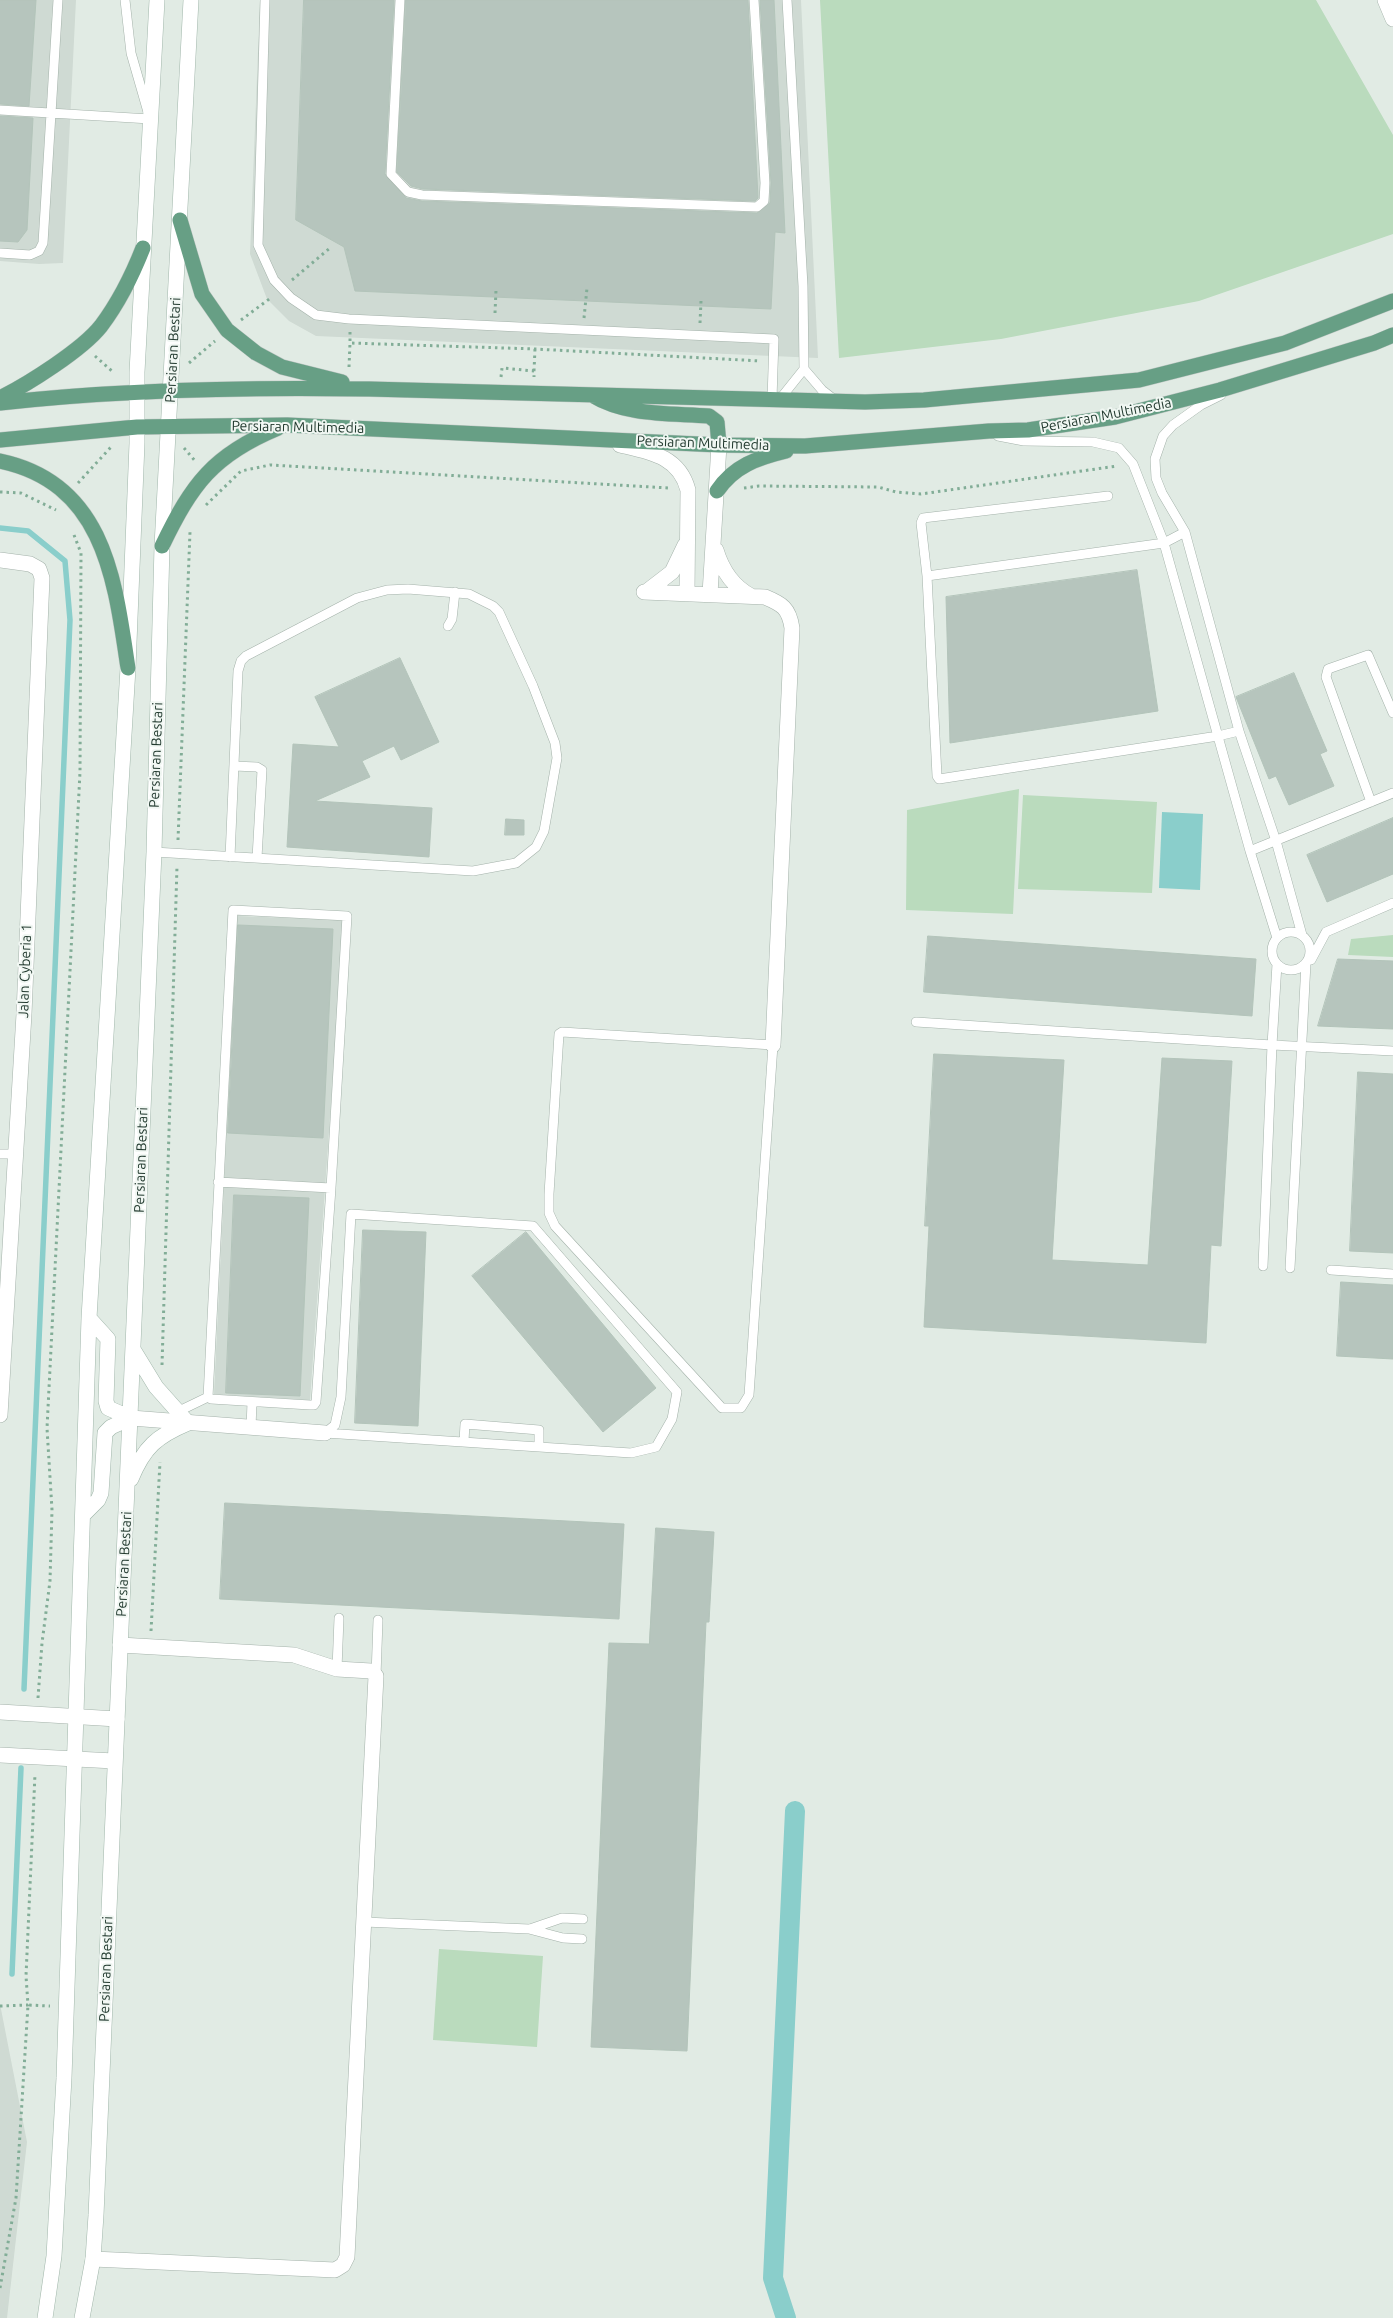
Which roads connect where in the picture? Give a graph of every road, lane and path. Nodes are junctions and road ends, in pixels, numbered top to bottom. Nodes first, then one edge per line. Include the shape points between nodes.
1 (58, 0) edge
2 (125, 0) edge
3 (157, 0) edge
4 (191, 0) edge
5 (264, 0) edge
6 (400, 0) edge
7 (754, 0) edge
8 (787, 0) edge
9 (1385, 0) edge
10 (1393, 19) edge
11 (0, 110) edge
12 (52, 114) junction
13 (150, 119) junction
14 (180, 220) junction
15 (142, 248) junction
16 (330, 248) dead end
17 (0, 253) edge
18 (587, 288) dead end
19 (282, 289) junction
20 (496, 290) dead end
21 (701, 301) dead end
22 (1393, 301) edge
23 (349, 319) junction
24 (495, 326) junction
25 (583, 330) junction
26 (1393, 334) edge
27 (700, 336) junction
28 (1393, 339) edge
29 (350, 343) junction
30 (1374, 343) junction
31 (82, 344) junction
32 (534, 349) junction
33 (773, 362) junction
34 (804, 369) junction
35 (534, 371) dead end
36 (113, 372) dead end
37 (1265, 376) junction
38 (349, 384) junction
39 (366, 389) junction
40 (170, 390) junction
41 (137, 392) junction
42 (591, 394) junction
43 (0, 398) edge
44 (776, 399) junction
45 (836, 401) junction
46 (0, 403) edge
47 (286, 425) junction
48 (168, 426) junction
49 (137, 427) junction
50 (988, 431) junction
51 (597, 439) junction
52 (0, 440) edge
53 (114, 444) dead end
54 (719, 445) junction
55 (805, 446) junction
56 (0, 461) edge
57 (1133, 464) junction
58 (688, 490) junction
59 (717, 491) junction
60 (0, 492) edge
61 (67, 495) junction
62 (1108, 496) dead end
63 (53, 508) junction
64 (202, 509) dead end
65 (60, 514) dead end
66 (193, 526) dead end
67 (688, 529) junction
68 (1185, 532) junction
69 (73, 533) dead end
70 (714, 538) junction
71 (1164, 543) junction
72 (162, 546) junction
73 (0, 560) edge
74 (927, 576) junction
75 (455, 592) junction
76 (687, 594) junction
77 (710, 594) junction
78 (752, 596) junction
79 (448, 626) dead end
80 (128, 668) junction
81 (1393, 713) edge
82 (1239, 731) junction
83 (1218, 736) junction
84 (234, 766) junction
85 (1393, 793) edge
86 (1371, 802) junction
87 (1276, 841) junction
88 (1250, 851) junction
89 (154, 852) junction
90 (178, 853) junction
91 (230, 857) junction
92 (257, 858) junction
93 (1393, 903) edge
94 (1302, 935) junction
95 (1276, 938) junction
96 (1277, 964) junction
97 (1306, 968) junction
98 (916, 1022) dead end
99 (773, 1045) junction
100 (1272, 1046) junction
101 (1301, 1047) junction
102 (1393, 1051) edge
103 (0, 1154) edge
104 (16, 1154) junction
105 (218, 1182) junction
106 (331, 1188) junction
107 (1262, 1266) dead end
108 (1290, 1268) dead end
109 (1331, 1270) dead end
110 (1393, 1274) edge
111 (89, 1318) junction
112 (134, 1351) junction
113 (156, 1387) junction
114 (208, 1397) junction
115 (252, 1402) junction
116 (177, 1412) junction
117 (0, 1415) edge
118 (131, 1418) junction
119 (188, 1423) junction
120 (251, 1428) junction
121 (325, 1433) junction
122 (156, 1440) junction
123 (464, 1441) junction
124 (539, 1446) junction
125 (127, 1487) junction
126 (82, 1515) junction
127 (339, 1618) dead end
128 (378, 1620) dead end
129 (120, 1645) junction
130 (150, 1647) junction
131 (337, 1669) junction
132 (376, 1676) junction
133 (0, 1712) edge
134 (38, 1714) junction
135 (76, 1716) junction
136 (117, 1718) junction
137 (0, 1756) edge
138 (36, 1757) junction
139 (74, 1759) junction
140 (114, 1761) junction
141 (583, 1919) dead end
142 (364, 1922) junction
143 (529, 1929) junction
144 (582, 1939) dead end
145 (28, 2005) junction
146 (0, 2006) edge
147 (66, 2006) junction
148 (93, 2259) junction
149 (0, 2288) edge
150 (46, 2318) edge
151 (82, 2318) edge

1 - 12 lane
2 - 13 lane via 131,53
3 - 13 main road
4 - 14 main road, Persiaran Bestari
5 - 19 lane via 258,245 274,280
6 - 7 lane via 391,174 408,192 756,207 764,201 766,183
8 - 34 lane via 803,286
9 - 10 main road
11 - 12 lane
12 - 13 lane
12 - 17 lane via 43,243 39,251 30,255
13 - 15 main road
14 - 38 main road via 202,294 227,330 256,353 282,367
14 - 40 main road, Persiaran Bestari
15 - 31 main road via 124,291 100,327
15 - 41 main road
16 - 19 path
18 - 25 path
19 - 23 lane via 316,315
20 - 24 path
21 - 27 path
22 - 45 main road, Persiaran Multimedia via 1285,343 1139,380 924,400
23 - 24 lane
23 - 29 path
24 - 25 lane
25 - 27 lane
26 - 30 main road, Persiaran Multimedia
27 - 33 lane via 774,339
28 - 30 main road
29 - 32 path
29 - 38 path
30 - 37 main road, Persiaran Multimedia
31 - 36 path
31 - 43 main road via 24,386
32 - 33 path
32 - 35 path
33 - 44 lane
34 - 44 lane
34 - 45 lane
37 - 50 main road, Persiaran Multimedia via 1115,416 1028,430
37 - 68 lane via 1200,405 1163,436 1155,459 1156,478
38 - 39 main road
39 - 40 main road, Persiaran Multimedia
39 - 42 main road, Persiaran Multimedia
40 - 41 main road, Persiaran Multimedia
40 - 48 main road, Persiaran Bestari
41 - 46 main road, Persiaran Multimedia
41 - 49 main road
42 - 44 main road, Persiaran Multimedia
42 - 54 main road via 608,404 632,410 709,416 717,422
44 - 45 main road, Persiaran Multimedia
47 - 48 main road, Persiaran Multimedia
47 - 51 main road, Persiaran Multimedia
47 - 72 main road via 233,449 214,466 185,501
48 - 49 main road, Persiaran Multimedia
48 - 72 main road, Persiaran Bestari
49 - 52 main road, Persiaran Multimedia
49 - 80 main road
50 - 55 main road, Persiaran Multimedia
50 - 57 lane via 1024,441 1092,442 1119,448
51 - 54 main road, Persiaran Multimedia
51 - 58 main road via 644,450 671,462 684,476
53 - 61 path
54 - 55 main road, Persiaran Multimedia
54 - 59 main road
55 - 59 main road via 744,464 726,478
56 - 61 main road via 41,476
57 - 59 path via 921,494 878,487 815,486 759,486
57 - 71 lane
58 - 64 path via 270,465 241,471
58 - 67 main road
59 - 70 main road
60 - 63 path via 21,493
61 - 63 path
61 - 80 main road via 86,517 102,544 116,591
62 - 74 lane via 923,518 920,523
63 - 65 path
66 - 90 path via 188,534
67 - 76 main road
67 - 76 main road via 685,548 672,572 645,592
68 - 71 lane
68 - 82 lane
69 - 134 path via 81,553 80,772 47,1428 52,1510 50,1581
70 - 77 main road
70 - 78 main road via 726,572 742,591
71 - 74 lane
71 - 83 lane
72 - 89 main road, Persiaran Bestari
73 - 104 main road, Jalan Cyberia 1 via 30,564 39,569 42,578
74 - 83 lane via 939,779
75 - 79 lane via 452,619
75 - 84 lane via 387,590 357,598 246,656 238,671
75 - 92 lane via 481,599 499,612 555,743 557,758 544,831 536,847 516,863 473,871
76 - 77 main road
77 - 78 main road
78 - 99 main road via 782,604 791,616 792,628
80 - 111 main road
81 - 86 lane via 1368,655 1328,670 1326,677
82 - 83 lane
82 - 87 lane
83 - 88 lane
84 - 91 lane
84 - 92 lane via 262,770
85 - 86 lane
86 - 87 lane
87 - 88 lane
87 - 94 lane
88 - 95 lane
89 - 90 lane
89 - 112 main road, Persiaran Bestari
90 - 91 lane
90 - 113 path via 162,1374
91 - 92 lane
93 - 97 lane via 1326,932
94 - 95 lane via 1287,932
94 - 97 lane via 1310,948
95 - 96 lane via 1272,954
96 - 97 lane via 1292,970
96 - 100 lane
97 - 101 lane
98 - 100 lane
99 - 99 lane via 749,1395 741,1408 722,1408 555,1226 549,1213 559,1034
100 - 101 lane
100 - 107 lane
101 - 102 lane
101 - 108 lane
103 - 104 lane
104 - 117 main road, Jalan Cyberia 1
105 - 106 lane
105 - 106 lane via 233,910 347,916
105 - 114 lane
106 - 115 lane via 316,1402 314,1405
109 - 110 lane
111 - 118 main road via 108,1340 108,1408
111 - 126 main road
112 - 113 main road
112 - 118 main road, Persiaran Bestari
113 - 116 main road
114 - 115 lane
114 - 116 lane
115 - 120 lane
116 - 119 main road
118 - 119 main road
118 - 125 main road, Persiaran Bestari
118 - 126 main road via 105,1433 101,1493
119 - 120 main road
119 - 122 main road
120 - 121 main road
121 - 123 lane
121 - 124 lane via 335,1425 341,1397 351,1214 534,1226 677,1392 672,1420 656,1447 631,1453
122 - 125 main road via 145,1450
122 - 130 path via 160,1452
123 - 124 lane
123 - 124 lane via 465,1424 540,1430
125 - 129 main road, Persiaran Bestari
126 - 135 main road
127 - 131 lane
128 - 132 lane
129 - 130 main road
129 - 136 main road, Persiaran Bestari
130 - 131 main road via 294,1655
131 - 132 main road via 371,1671
132 - 142 main road
133 - 134 main road
134 - 135 main road
135 - 136 main road
135 - 139 main road
136 - 140 main road, Persiaran Bestari
137 - 138 main road
138 - 139 main road
138 - 145 path via 26,1976
139 - 140 main road
139 - 147 main road
140 - 148 main road, Persiaran Bestari
141 - 143 lane via 562,1918
142 - 143 lane
142 - 148 main road via 347,2257 343,2265 335,2270
143 - 144 lane via 562,1938
145 - 146 path
145 - 147 path
145 - 149 path via 16,2198
147 - 150 main road via 57,2214
148 - 151 main road, Persiaran Bestari

